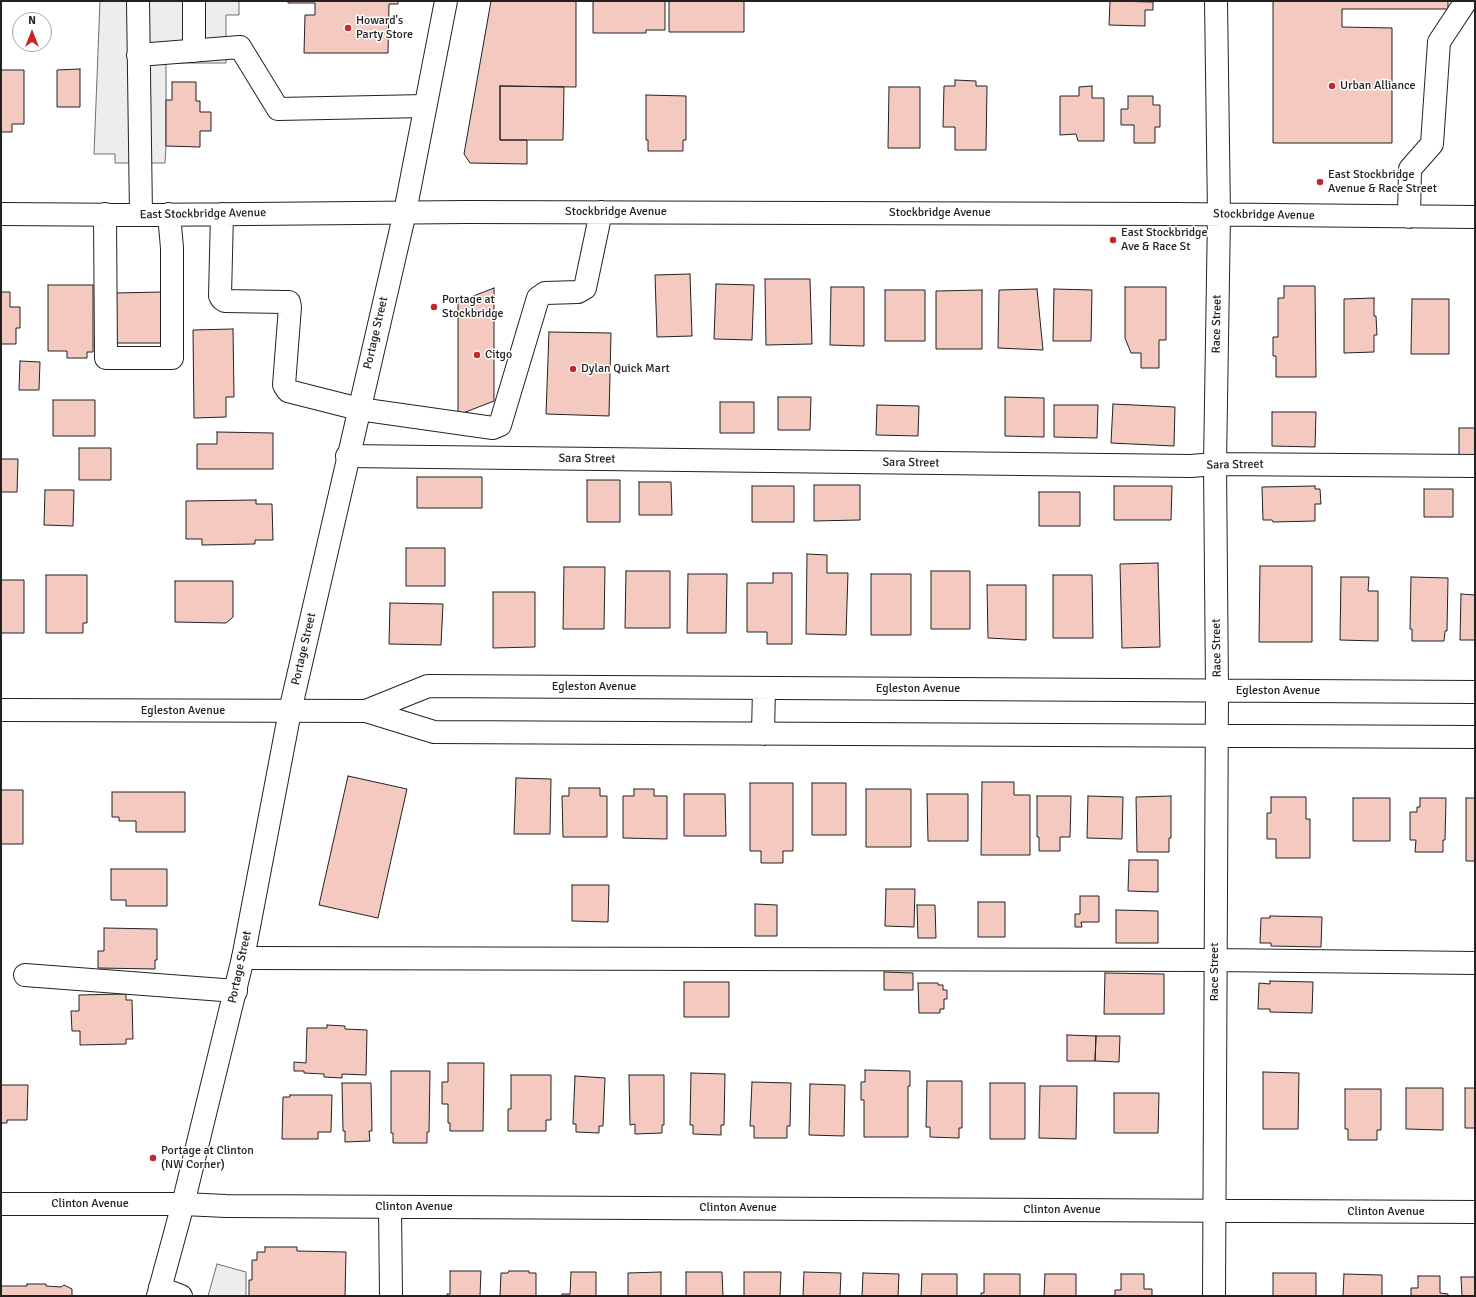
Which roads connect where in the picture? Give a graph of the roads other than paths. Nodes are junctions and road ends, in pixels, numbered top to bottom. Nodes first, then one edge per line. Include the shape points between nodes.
1 (138, 1) edge
2 (194, 1) edge
3 (446, 1) edge
4 (1216, 1) edge
5 (1466, 1) edge
6 (194, 51) junction
7 (138, 55) junction
8 (425, 106) junction
9 (405, 212) junction
10 (601, 212) junction
11 (1, 214) edge
12 (105, 214) junction
13 (169, 214) junction
14 (222, 214) junction
15 (141, 215) junction
16 (1219, 215) junction
17 (1409, 217) junction
18 (1475, 217) edge
19 (358, 409) junction
20 (348, 456) junction
21 (1215, 464) junction
22 (1475, 466) edge
23 (764, 688) junction
24 (1217, 690) junction
25 (1475, 692) edge
26 (1, 710) edge
27 (290, 711) junction
28 (366, 711) junction
29 (763, 734) junction
30 (1217, 735) junction
31 (1475, 737) edge
32 (243, 958) junction
33 (1215, 960) junction
34 (1475, 963) edge
35 (25, 975) dead end
36 (236, 991) junction
37 (1, 1204) edge
38 (183, 1204) junction
39 (390, 1207) junction
40 (1215, 1211) junction
41 (1475, 1212) edge
42 (159, 1292) edge
43 (181, 1296) edge
44 (391, 1296) edge
45 (1214, 1296) edge

1 - 7 street
2 - 6 street
3 - 8 street, Portage Street
4 - 16 street, Race Street
5 - 17 street via 1438,42 1432,144 1410,169
6 - 7 street
6 - 8 street via 240,47 278,109
7 - 15 street
8 - 9 street, Portage Street
9 - 10 street, Stockbridge Avenue
9 - 14 street, East Stockbridge Avenue
9 - 19 street, Portage Street
10 - 16 street, Stockbridge Avenue
10 - 19 street via 585,288 578,292 546,293 538,298 500,425 493,428
11 - 12 street, East Stockbridge Avenue
12 - 13 street via 106,358 172,358 172,248
12 - 15 street, East Stockbridge Avenue
13 - 14 street, East Stockbridge Avenue
13 - 15 street, East Stockbridge Avenue
14 - 19 street via 222,299 289,302 285,388 288,391
16 - 17 street, Stockbridge Avenue
16 - 21 street, Race Street
17 - 18 street, Stockbridge Avenue
19 - 20 street, Portage Street
20 - 21 street, Sara Street via 1191,466
20 - 27 street, Portage Street
21 - 22 street, Sara Street
21 - 24 street, Race Street
23 - 24 street, Egleston Avenue
23 - 28 street, Egleston Avenue via 428,686
23 - 29 street
24 - 25 street, Egleston Avenue
24 - 30 street, Race Street
26 - 27 street, Egleston Avenue
27 - 28 street, Egleston Avenue
27 - 32 street, Portage Street
28 - 29 street, Egleston Avenue via 434,732
29 - 30 street, Egleston Avenue
30 - 31 street, Egleston Avenue
30 - 33 street, Race Street
32 - 33 street
32 - 36 street, Portage Street
33 - 34 street
33 - 40 street, Race Street
35 - 36 street
36 - 38 street, Portage Street
37 - 38 street, Clinton Avenue
38 - 39 street, Clinton Avenue
38 - 42 street, Portage Street
39 - 40 street, Clinton Avenue
39 - 44 street
40 - 41 street, Clinton Avenue
40 - 45 street, Race Street
42 - 43 street

